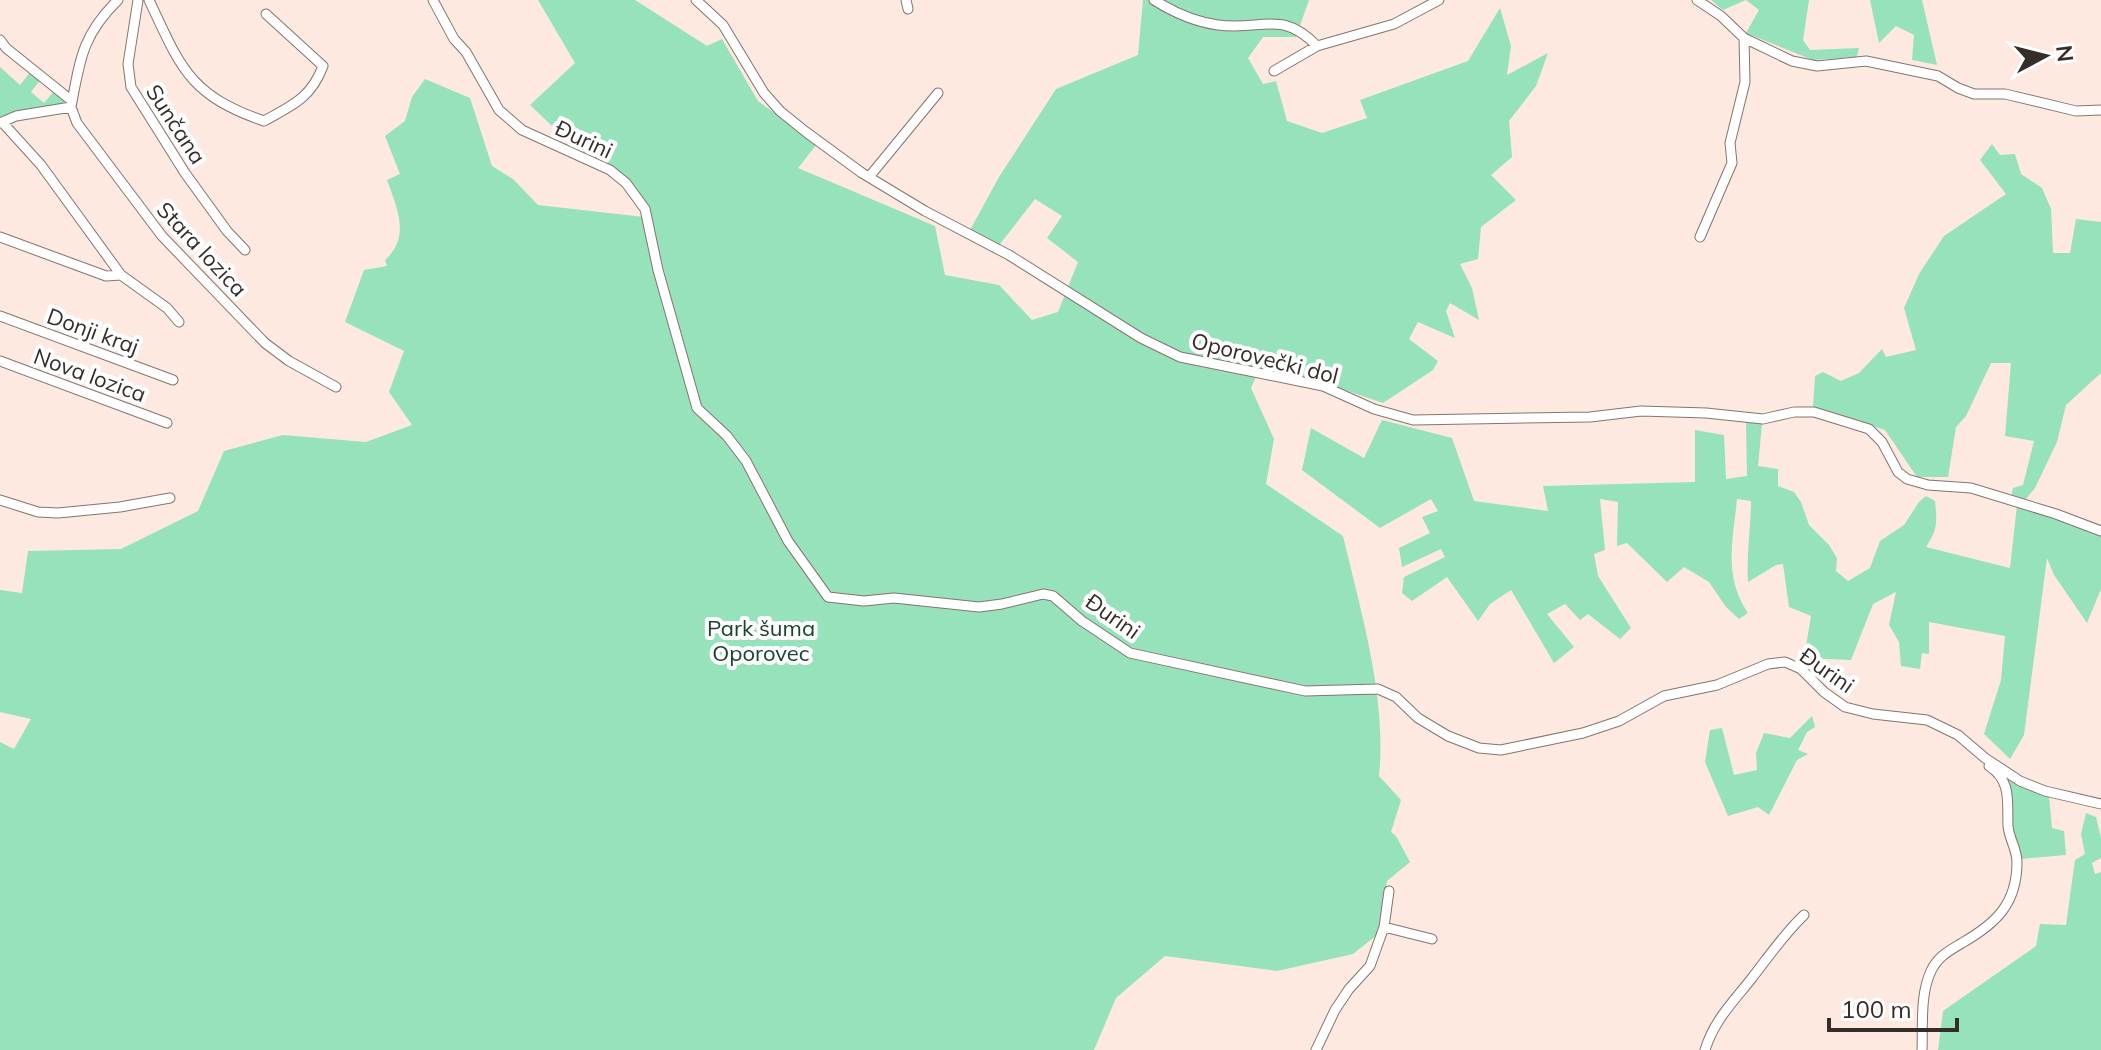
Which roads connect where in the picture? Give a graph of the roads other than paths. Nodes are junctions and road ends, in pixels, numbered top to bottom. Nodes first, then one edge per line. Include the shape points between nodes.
1 (118, 0) edge
2 (138, 0) edge
3 (149, 0) edge
4 (433, 0) edge
5 (696, 0) edge
6 (1154, 0) edge
7 (1439, 0) edge
8 (1697, 0) edge
9 (266, 14) dead end
10 (1744, 38) junction
11 (0, 40) edge
12 (1317, 46) junction
13 (1274, 71) dead end
14 (938, 93) dead end
15 (72, 104) junction
16 (2101, 110) edge
17 (1, 123) edge
18 (869, 177) junction
19 (0, 237) edge
20 (1700, 237) dead end
21 (245, 250) dead end
22 (121, 275) junction
23 (0, 316) edge
24 (179, 322) dead end
25 (0, 361) edge
26 (173, 380) dead end
27 (336, 387) dead end
28 (167, 423) dead end
29 (170, 498) dead end
30 (0, 500) edge
31 (2101, 531) edge
32 (1953, 733) junction
33 (2101, 804) edge
34 (1389, 891) dead end
35 (1804, 915) dead end
36 (1384, 927) junction
37 (1432, 939) dead end
38 (1316, 1050) edge
39 (1705, 1050) edge
40 (1922, 1050) edge

1 - 15 street via 86,42
2 - 21 street, Sunčana via 128,64 131,87 185,173
3 - 9 street via 189,78 232,110 264,121 302,101 317,84 323,66
4 - 32 street, Đurini via 510,122 610,170 645,209 697,408 746,461 788,541 828,597 979,607 1053,596 1130,653 1305,691 1378,689 1448,736 1479,748 1501,750 1583,733 1619,721 1664,696 1785,662 1845,707 1927,720
5 - 18 street, Oporovečki dol via 723,25 752,76 780,111
6 - 12 street via 1218,25 1288,26 1301,30
7 - 12 street via 1394,24
8 - 10 street
10 - 16 street via 1792,61 1817,66 1879,63 1938,76 1974,94 2005,94 2076,111
10 - 20 street via 1745,82 1730,143 1732,163
11 - 15 street
12 - 13 street
14 - 18 street
15 - 17 street
15 - 27 street, Stara lozica via 77,123 162,236 265,343
17 - 22 street via 41,165
18 - 31 street, Oporovečki dol via 1180,357 1323,386 1413,420 1641,411 1763,419 1814,412 1869,429 1907,479 1971,488
19 - 22 street via 106,276
22 - 24 street
23 - 26 street, Donji kraj
25 - 28 street, Nova lozica
29 - 30 street via 58,513
32 - 33 street, Đurini via 2020,781
32 - 40 street via 2006,783 2009,830 2018,857 2016,881 1999,917 1940,956 1930,973
34 - 36 street
35 - 39 street via 1721,1015
36 - 37 street
36 - 38 street via 1370,966 1335,1010

